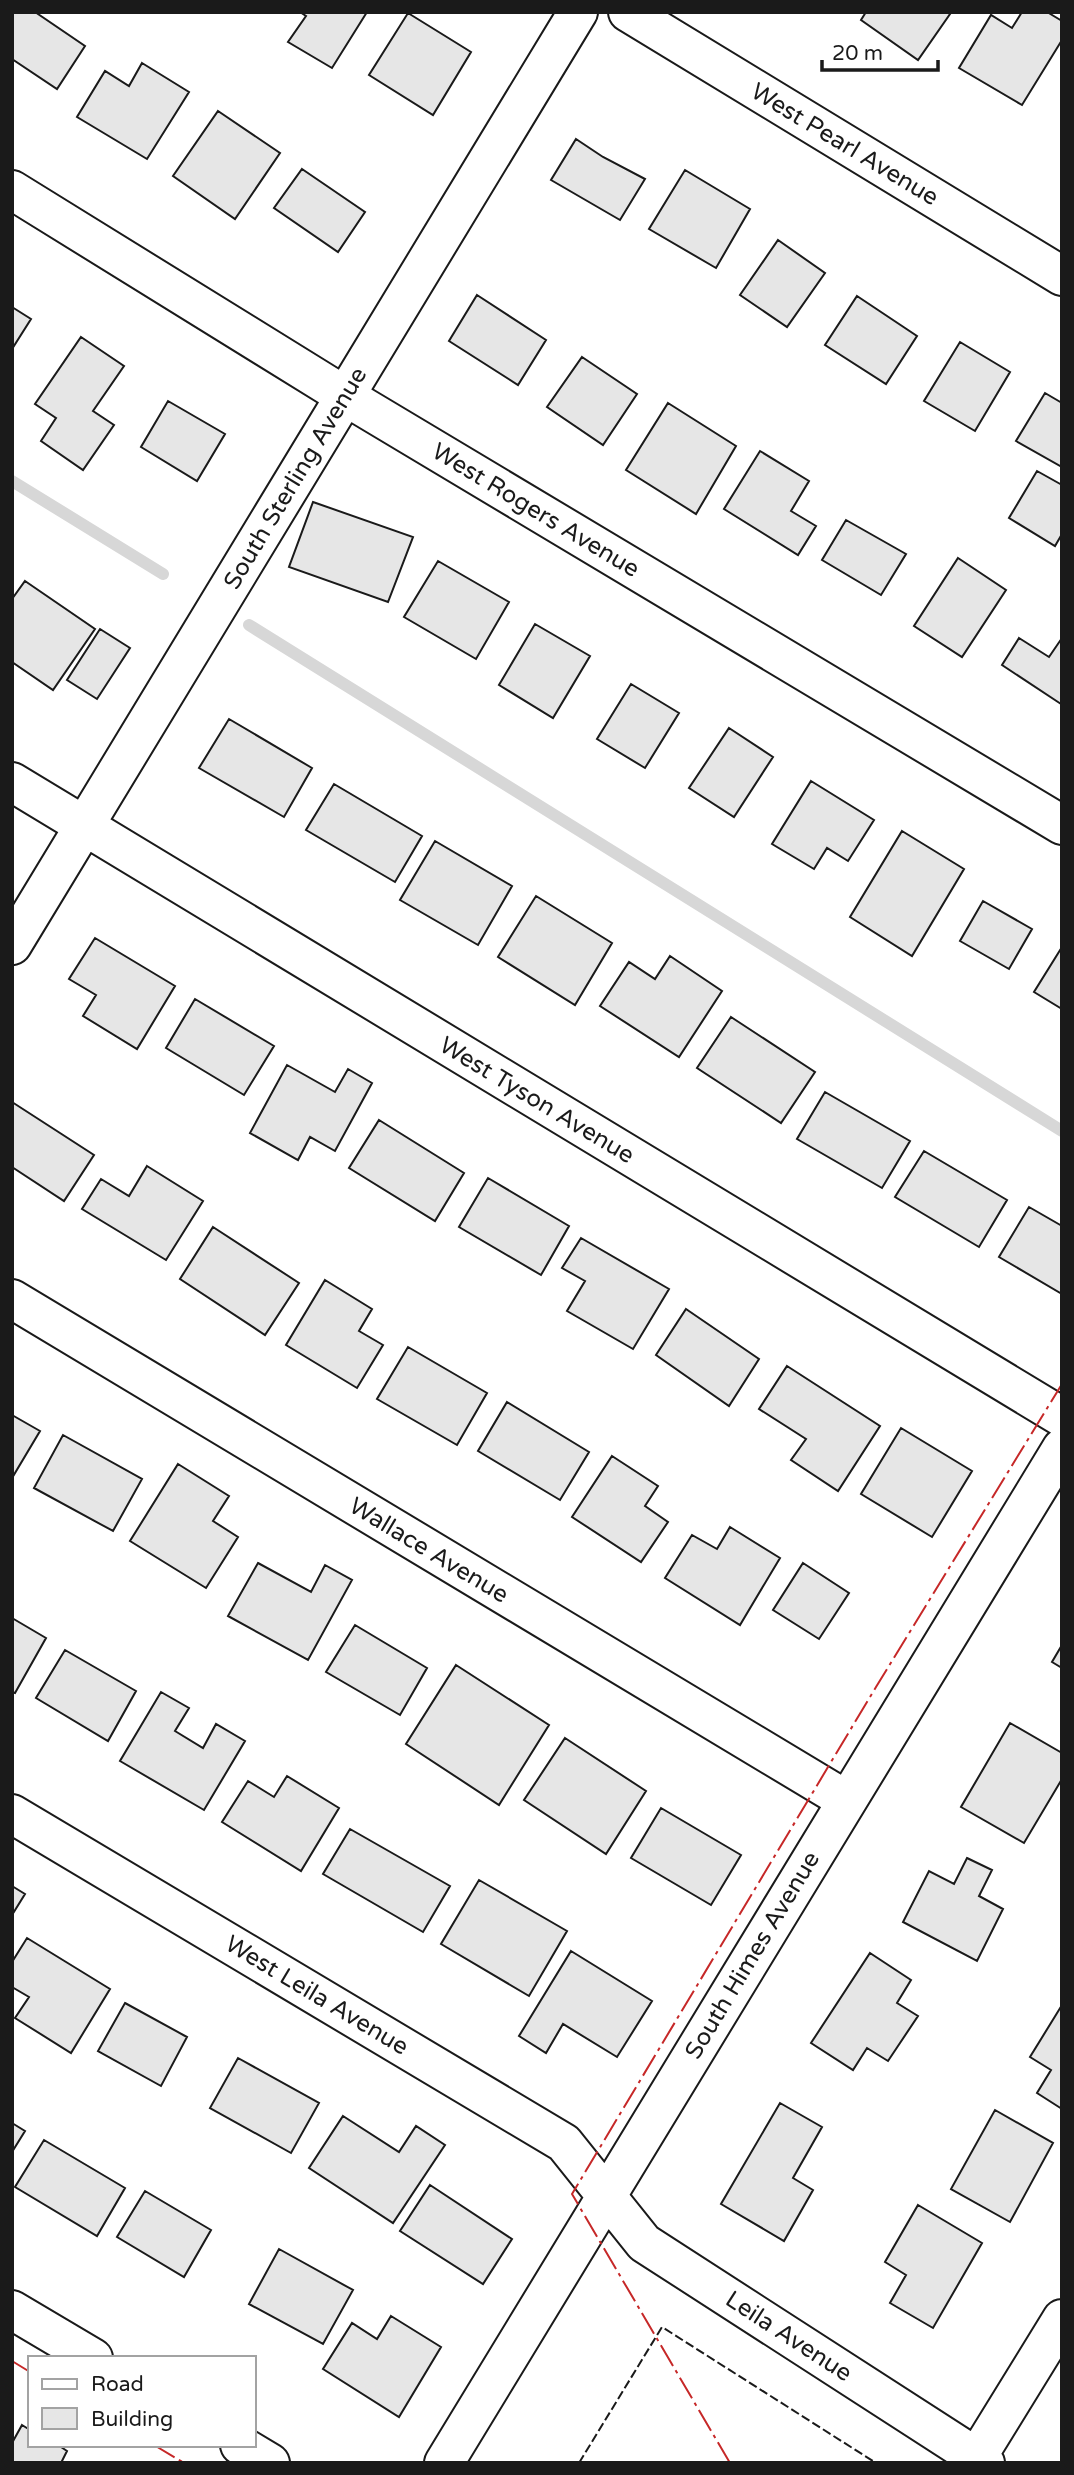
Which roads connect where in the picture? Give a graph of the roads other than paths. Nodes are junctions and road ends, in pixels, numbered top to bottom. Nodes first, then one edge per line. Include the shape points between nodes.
1 (578, 12) edge
2 (628, 12) edge
3 (12, 190) edge
4 (1062, 276) edge
5 (345, 396) junction
6 (12, 782) edge
7 (1062, 825) edge
8 (84, 826) junction
9 (12, 945) edge
10 (12, 1299) edge
11 (1062, 1417) edge
12 (1062, 1448) edge
13 (846, 1800) junction
14 (12, 1814) edge
15 (605, 2195) junction
16 (12, 2310) edge
17 (1062, 2319) edge
18 (90, 2356) edge
19 (243, 2447) edge
20 (981, 2460) edge
21 (270, 2463) edge
22 (444, 2463) edge

1 - 5 street, South Sterling Avenue
2 - 4 street, West Pearl Avenue
3 - 5 street, West Rogers Avenue
5 - 7 street, West Rogers Avenue
5 - 8 street, South Sterling Avenue
6 - 8 street, West Tyson Avenue
8 - 9 street, South Sterling Avenue
8 - 11 street, West Tyson Avenue
10 - 13 street, Wallace Avenue
12 - 13 street, South Himes Avenue
13 - 15 street, South Himes Avenue
14 - 15 street, West Leila Avenue via 564,2143
15 - 20 street, Leila Avenue via 644,2243
15 - 22 street, South Himes Avenue
16 - 18 street
17 - 20 street
19 - 21 street

